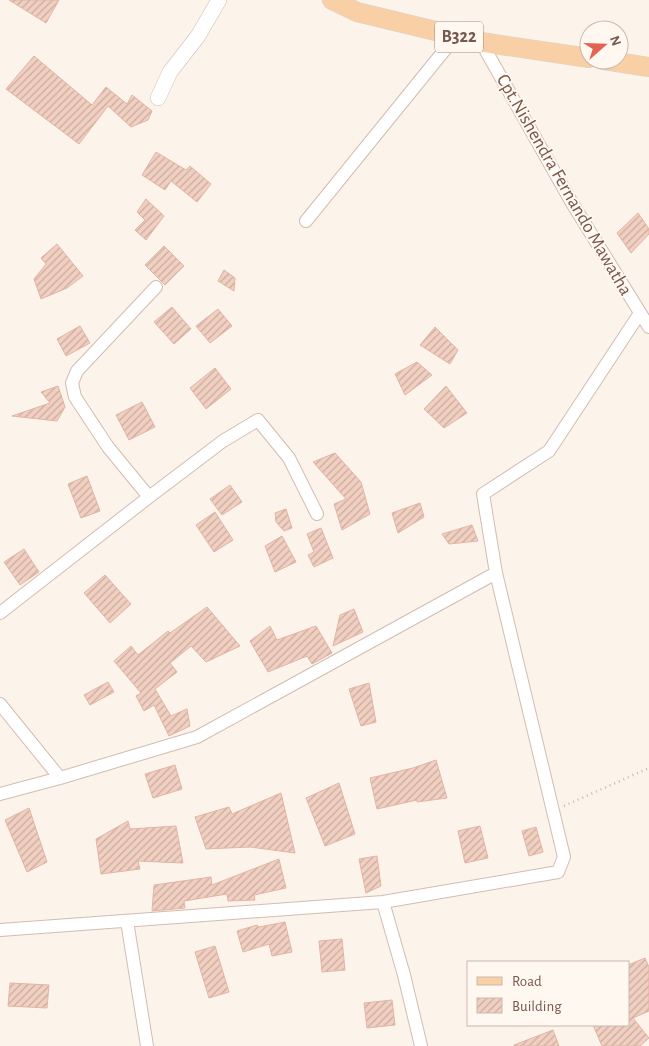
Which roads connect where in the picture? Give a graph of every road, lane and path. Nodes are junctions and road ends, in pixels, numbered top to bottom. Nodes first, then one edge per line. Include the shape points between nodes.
1 (219, 0) edge
2 (332, 0) edge
3 (456, 36) junction
4 (480, 42) junction
5 (579, 57) edge
6 (629, 64) edge
7 (649, 67) edge
8 (158, 98) dead end
9 (306, 221) dead end
10 (156, 287) dead end
11 (640, 313) junction
12 (649, 326) edge
13 (149, 497) junction
14 (316, 514) dead end
15 (496, 573) junction
16 (0, 614) edge
17 (0, 704) edge
18 (649, 768) edge
19 (60, 778) junction
20 (0, 794) edge
21 (553, 811) junction
22 (383, 902) junction
23 (127, 921) junction
24 (0, 930) edge
25 (147, 1046) edge
26 (421, 1046) edge

1 - 8 street via 198,36 170,72
2 - 3 main road, B322 via 357,12
3 - 4 main road, B322
3 - 9 street
4 - 5 main road, B322
4 - 11 street, Cpt.Nishendra Fernando Mawatha via 572,204
6 - 7 main road
10 - 13 street via 77,371 72,383 75,397 108,447
11 - 12 street, Cpt.Nishendra Fernando Mawatha
11 - 15 street via 549,451 483,494
13 - 14 street via 223,441 258,420 289,458
13 - 16 street
15 - 19 street via 196,737
15 - 21 street
17 - 19 street
18 - 21 path
19 - 20 street
21 - 22 street via 564,857 558,872
22 - 23 street
22 - 26 street
23 - 24 street
23 - 25 street

